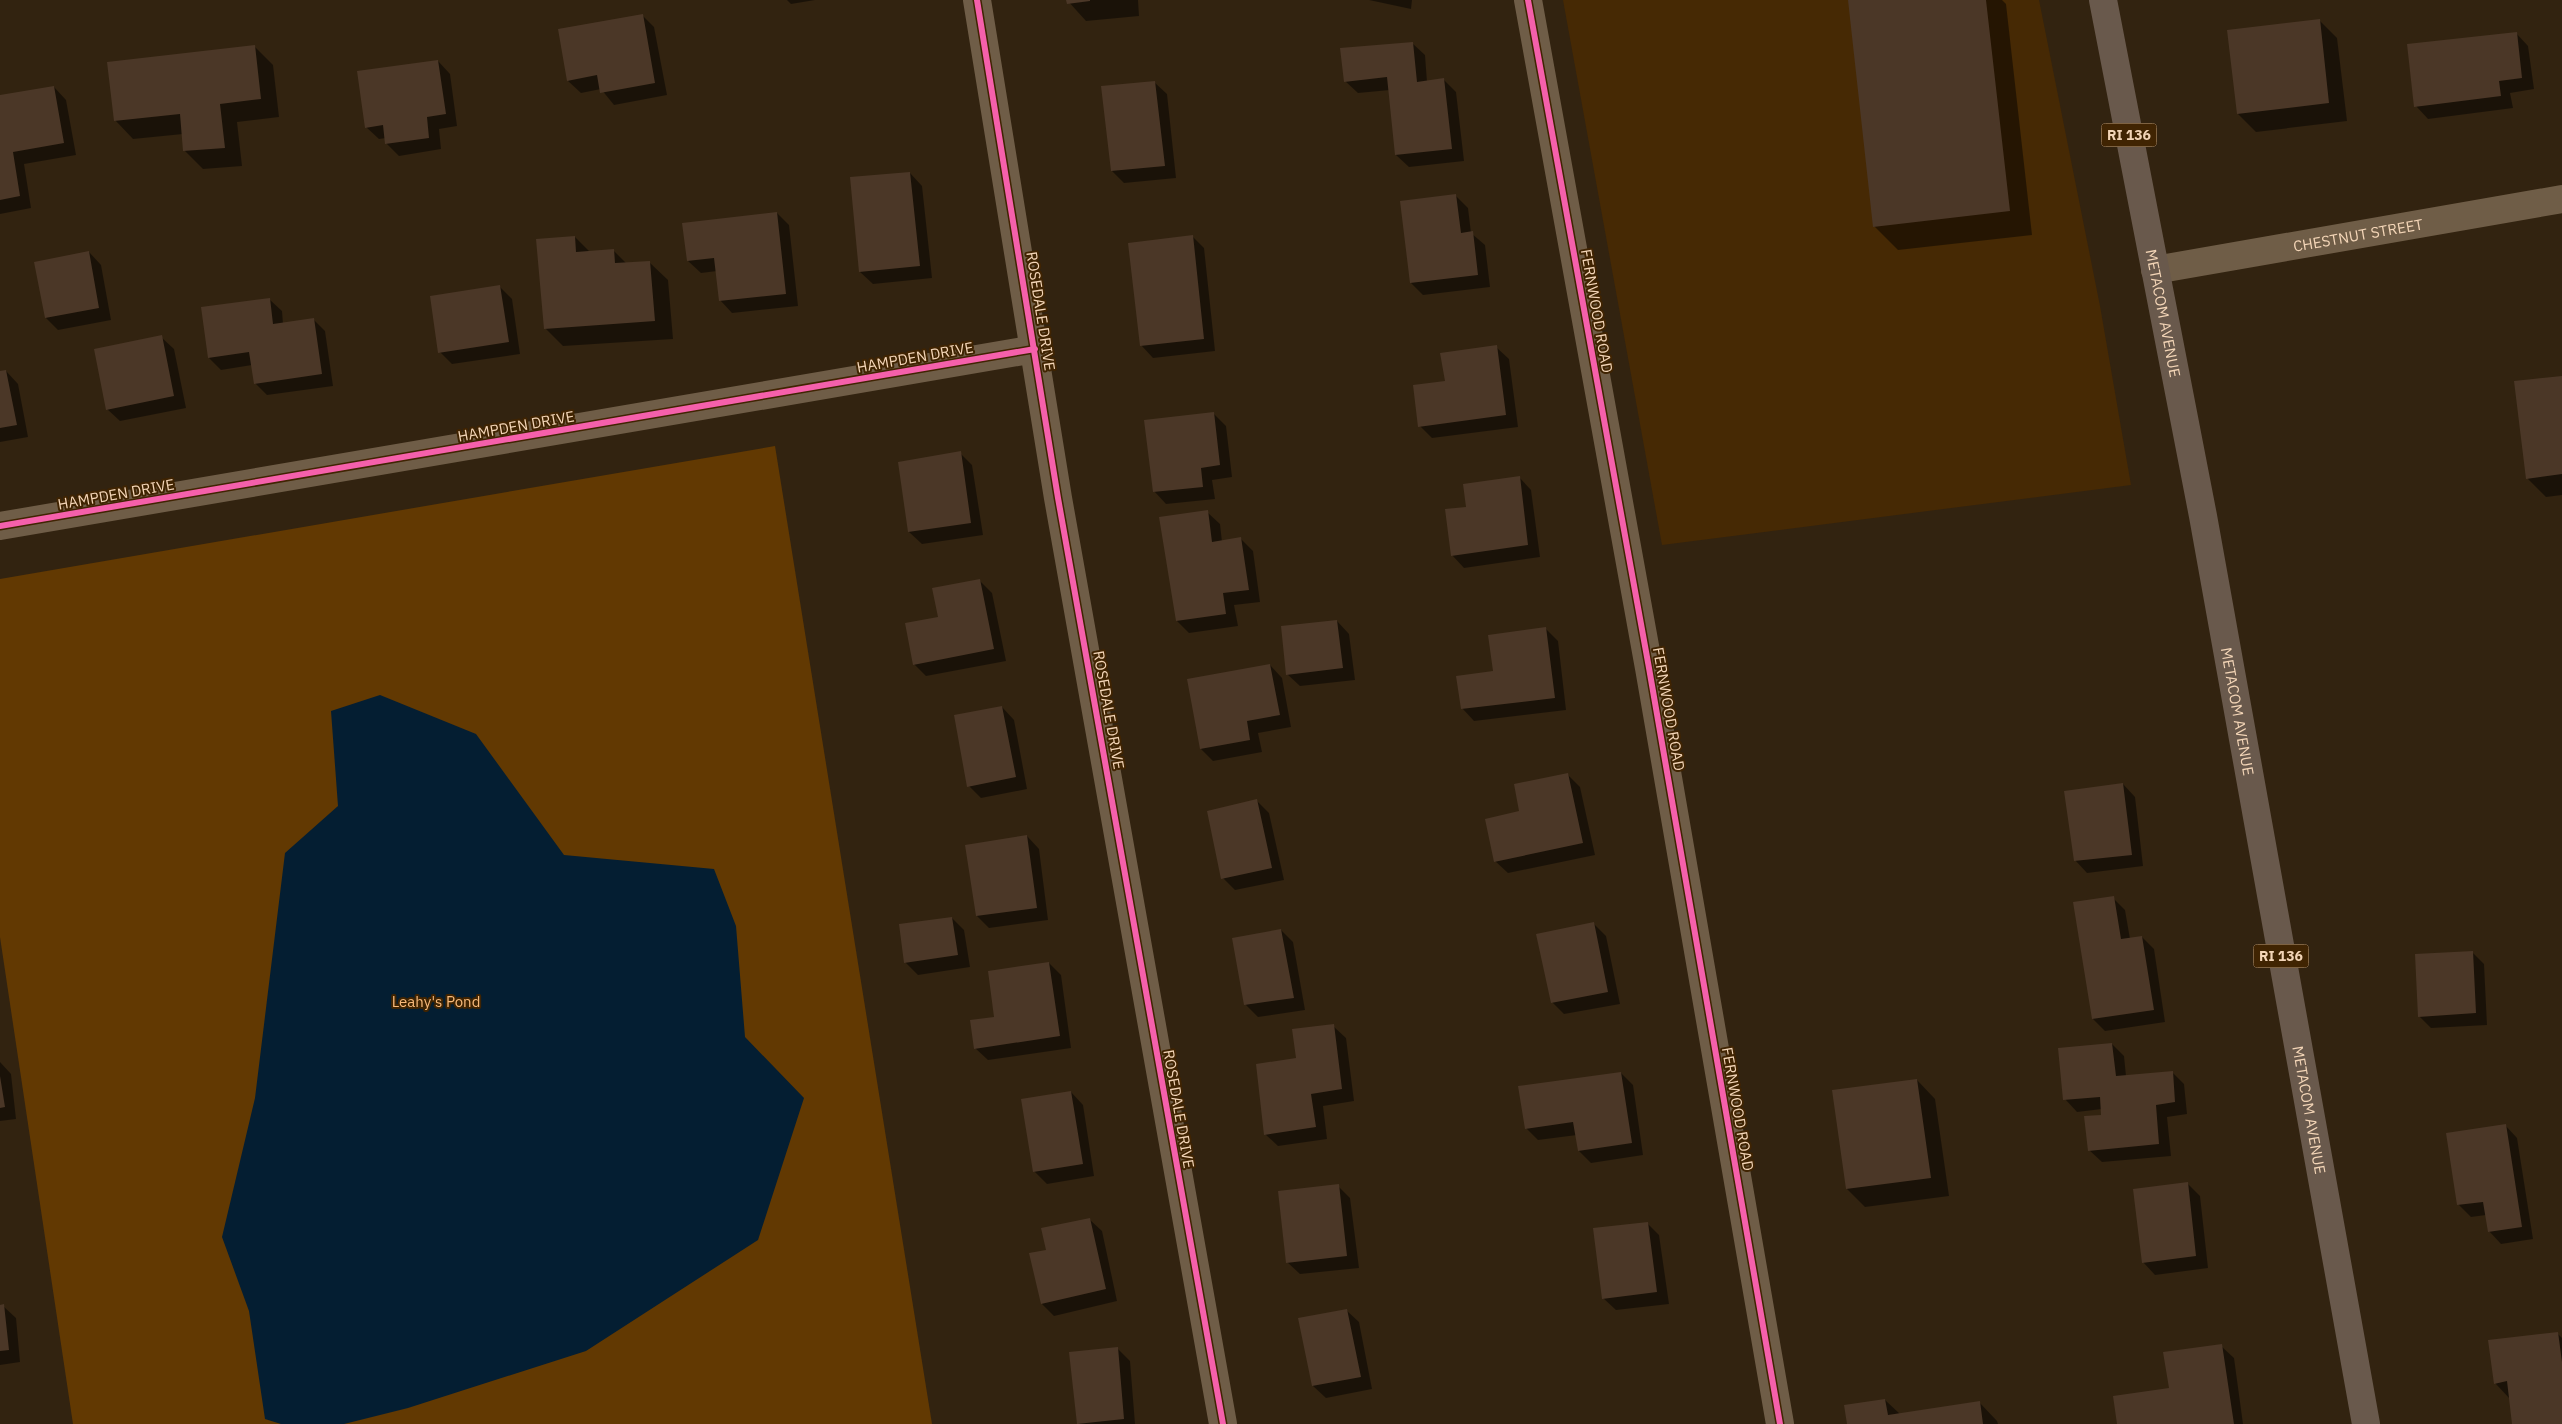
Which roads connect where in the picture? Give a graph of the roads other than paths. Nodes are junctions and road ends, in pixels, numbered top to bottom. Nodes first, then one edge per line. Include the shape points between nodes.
1 (977, 0) edge
2 (1528, 0) edge
3 (2103, 0) edge
4 (2562, 199) edge
5 (2155, 270) junction
6 (1035, 349) junction
7 (0, 526) edge
8 (1223, 1424) edge
9 (1780, 1424) edge
10 (2366, 1424) edge

1 - 6 street, ROSEDALE DRIVE
2 - 9 street, FERNWOOD ROAD via 1649,668
3 - 5 main road, METACOM AVENUE / RI 136
4 - 5 street, CHESTNUT STREET
5 - 10 main road, METACOM AVENUE / RI 136 via 2201,507
6 - 7 street, HAMPDEN DRIVE
6 - 8 street, ROSEDALE DRIVE

